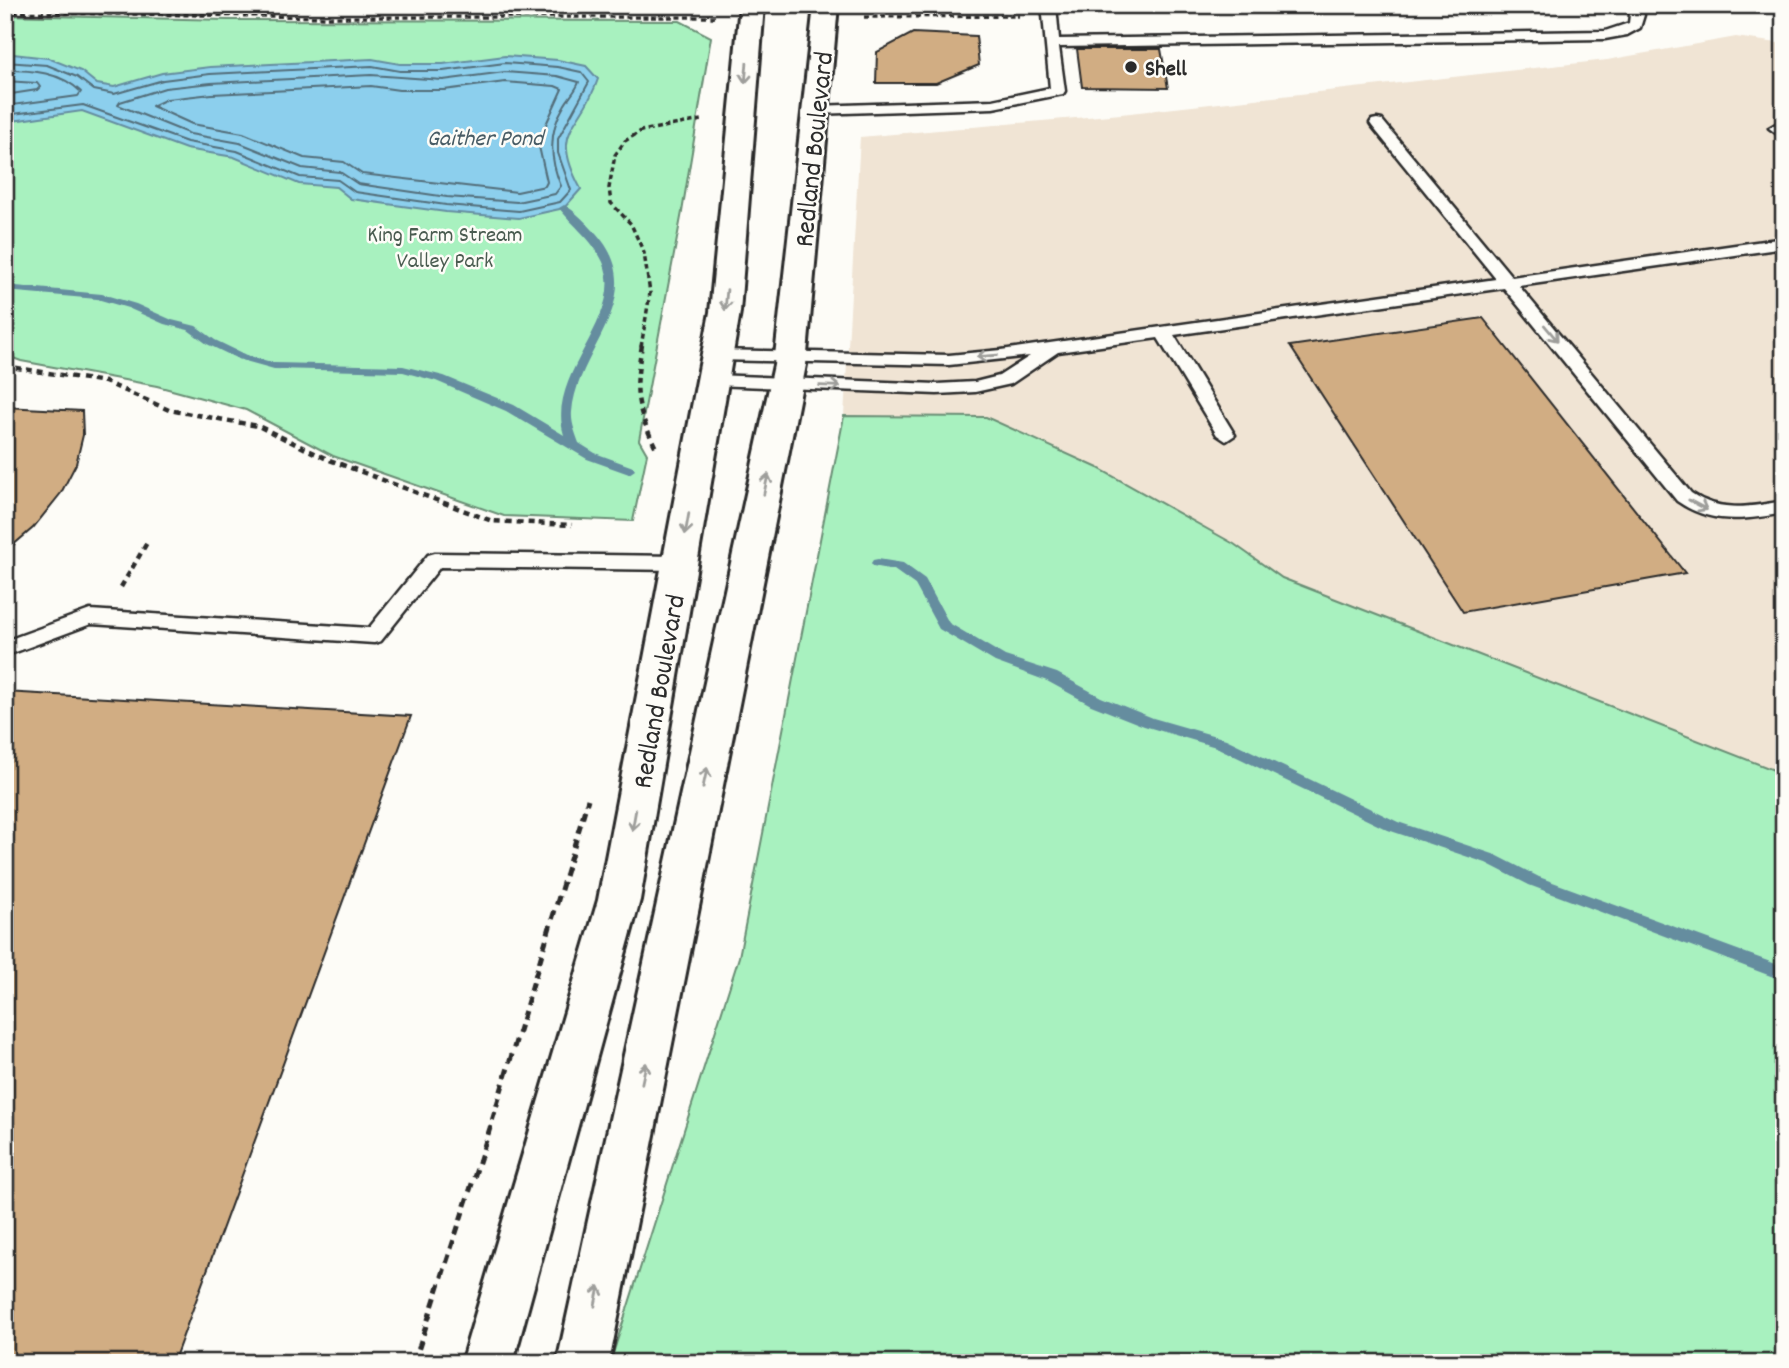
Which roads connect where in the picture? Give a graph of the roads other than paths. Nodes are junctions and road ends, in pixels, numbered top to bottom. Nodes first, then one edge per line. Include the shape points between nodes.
1 (1633, 8) edge
2 (751, 11) edge
3 (1050, 11) edge
4 (825, 12) edge
5 (1052, 43) junction
6 (816, 110) junction
7 (1377, 123) dead end
8 (1784, 243) edge
9 (1507, 281) junction
10 (1163, 332) junction
11 (1055, 348) junction
12 (715, 368) junction
13 (789, 370) junction
14 (1226, 435) dead end
15 (1784, 508) edge
16 (680, 563) junction
17 (5, 650) edge
18 (487, 1363) edge
19 (583, 1363) edge

1 - 5 lane via 1635,25 1605,35
2 -> 12 main road, Redland Boulevard via 725,312
3 - 5 lane
4 - 6 main road, Redland Boulevard
5 - 6 lane via 1058,91 993,104
6 - 13 main road, Redland Boulevard
7 - 9 lane
8 - 9 lane
9 - 10 lane
9 -> 15 lane via 1684,497 1694,505 1728,515
10 - 11 lane
10 - 14 lane
11 -> 13 lane
13 -> 11 lane via 937,389 975,387 1005,380
12 - 13 lane
12 - 13 lane
12 -> 16 main road, Redland Boulevard
19 -> 13 main road, Redland Boulevard
16 - 17 lane via 435,560 374,636 90,617
16 -> 18 main road, Redland Boulevard via 620,900

